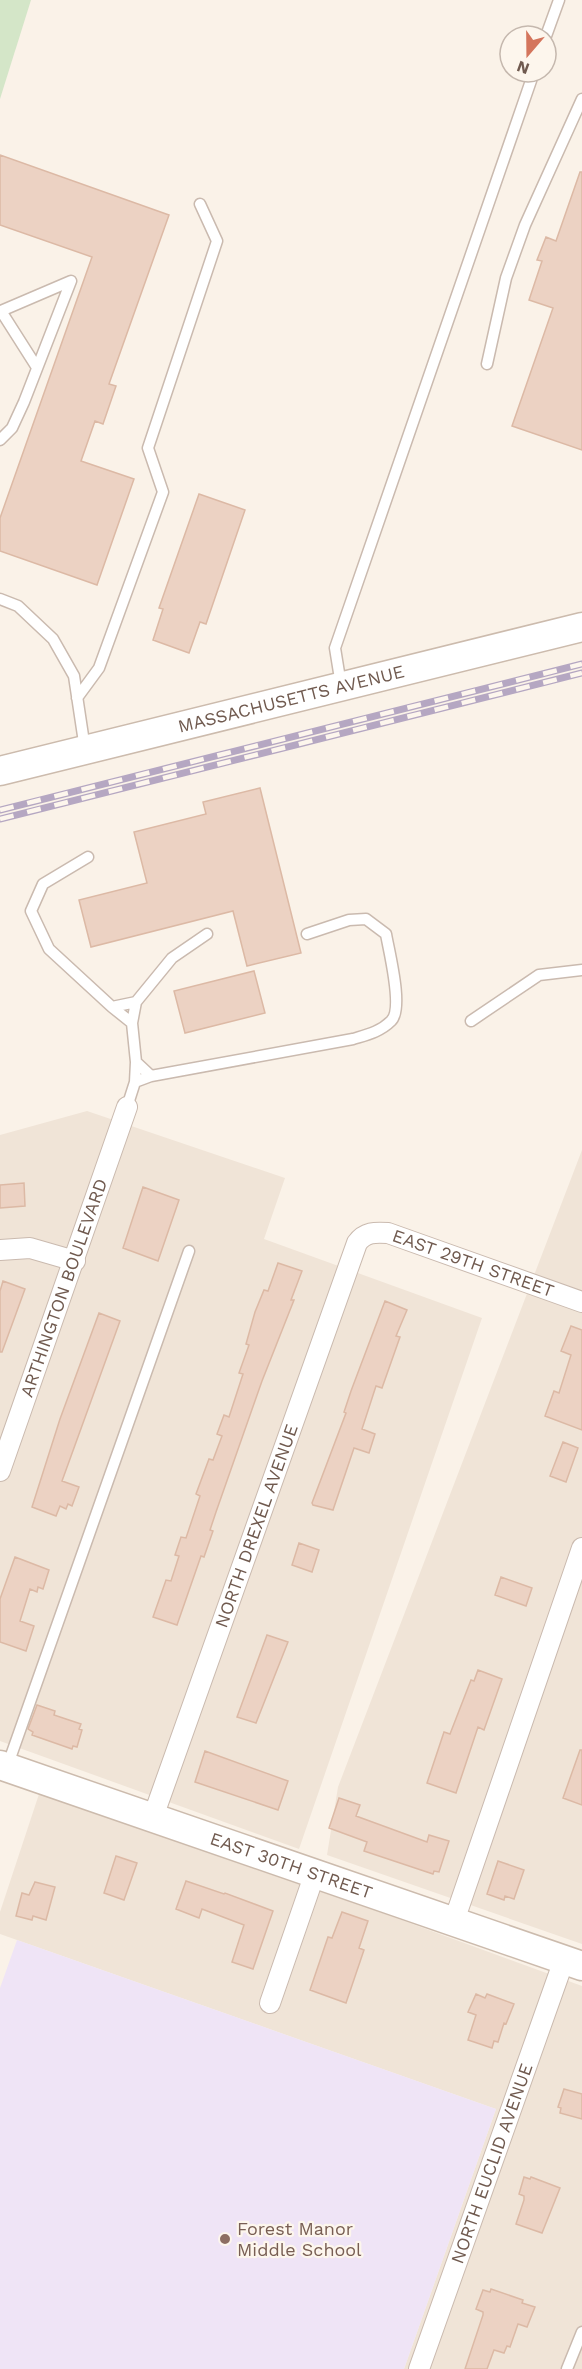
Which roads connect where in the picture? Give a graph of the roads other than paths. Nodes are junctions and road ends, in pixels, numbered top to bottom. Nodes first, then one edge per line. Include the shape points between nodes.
1 (558, 0) edge
2 (550, 24) edge
3 (530, 84) edge
4 (582, 99) edge
5 (200, 204) dead end
6 (487, 364) dead end
7 (36, 366) junction
8 (0, 440) edge
9 (0, 598) edge
10 (582, 627) edge
11 (341, 685) junction
12 (77, 698) junction
13 (85, 749) junction
14 (0, 771) edge
15 (88, 857) dead end
16 (207, 934) dead end
17 (307, 934) dead end
18 (582, 970) edge
19 (136, 1002) junction
20 (112, 1007) junction
21 (471, 1021) dead end
22 (132, 1023) junction
23 (136, 1062) junction
24 (151, 1076) junction
25 (135, 1082) junction
26 (128, 1107) joint
27 (363, 1236) joint
28 (0, 1250) edge
29 (189, 1251) dead end
30 (75, 1261) junction
31 (582, 1302) edge
32 (0, 1471) edge
33 (582, 1548) edge
34 (3, 1766) edge
35 (153, 1817) junction
36 (315, 1873) junction
37 (453, 1921) junction
38 (573, 1963) edge
39 (270, 2003) dead end
40 (582, 2332) edge
41 (419, 2369) edge
42 (567, 2369) edge

1 - 2 lane
3 - 11 lane via 334,648
4 - 6 lane via 525,225 506,278
5 - 12 lane via 217,241 148,448 162,492 99,668
7 - 7 lane via 1,311 71,281 58,313
7 - 8 lane via 12,428
9 - 12 lane via 18,606 53,639 74,676
10 - 11 main road, MASSACHUSETTS AVENUE
11 - 13 main road, MASSACHUSETTS AVENUE
12 - 13 lane
13 - 14 main road, MASSACHUSETTS AVENUE
15 - 20 lane via 42,884 31,911 49,949
16 - 19 lane via 172,958
17 - 24 lane via 349,920 366,919 386,934 398,1006 393,1020 376,1032 352,1039
18 - 21 lane via 539,975
19 - 20 lane
19 - 22 lane
20 - 22 lane
22 - 23 lane
23 - 24 lane
23 - 25 lane
24 - 25 lane
25 - 26 lane
26 - 30 street, ARTHINGTON BOULEVARD
27 - 31 street, EAST 29TH STREET via 388,1233
27 - 35 street, NORTH DREXEL AVENUE via 357,1243
28 - 30 street via 30,1248
29 - 34 lane
30 - 32 street, ARTHINGTON BOULEVARD
33 - 37 street
34 - 35 main road, EAST 30TH STREET
35 - 36 main road, EAST 30TH STREET
36 - 37 main road, EAST 30TH STREET
36 - 39 street
37 - 38 main road, EAST 30TH STREET
38 - 41 street, NORTH EUCLID AVENUE
40 - 42 lane

